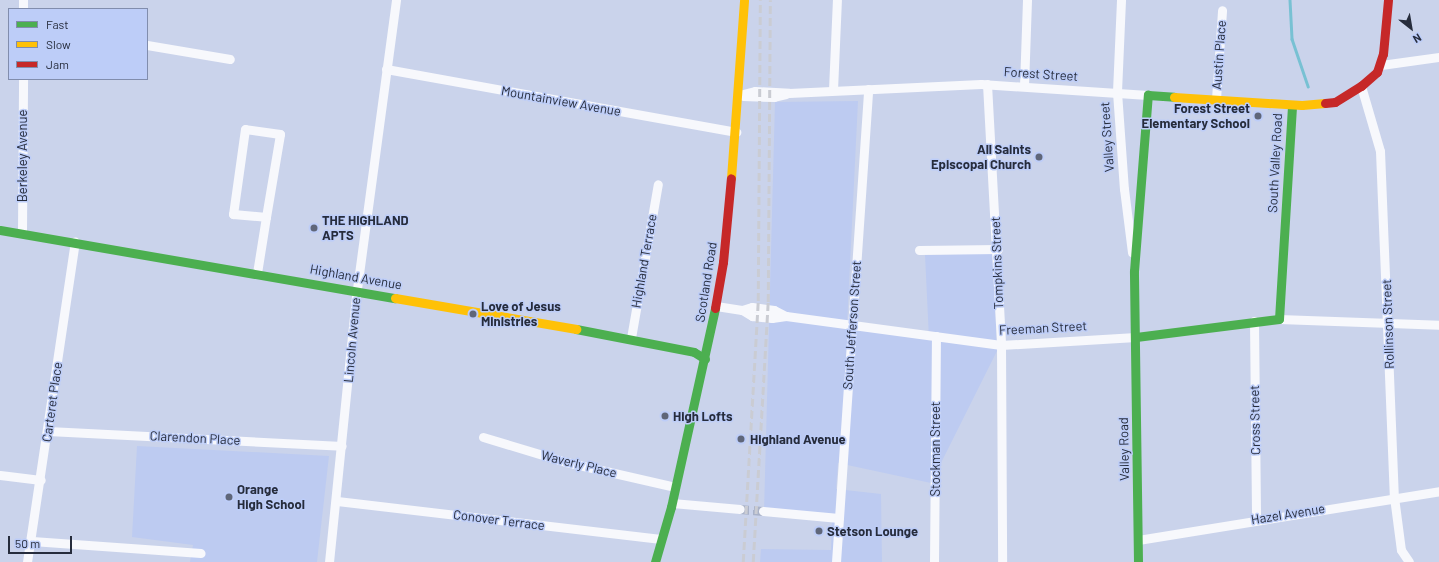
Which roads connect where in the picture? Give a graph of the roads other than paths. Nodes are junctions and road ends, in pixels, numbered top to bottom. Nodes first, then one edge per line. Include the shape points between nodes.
1 (396, 0) edge
2 (744, 0) edge
3 (837, 0) edge
4 (1027, 0) edge
5 (1121, 0) edge
6 (1388, 0) edge
7 (1222, 10) dead end
8 (148, 45) edge
9 (1439, 56) edge
10 (230, 59) dead end
11 (1381, 65) junction
12 (386, 69) junction
13 (22, 80) edge
14 (987, 84) junction
15 (1024, 86) junction
16 (1361, 86) junction
17 (868, 88) junction
18 (834, 90) junction
19 (1117, 92) junction
20 (739, 95) junction
21 (1148, 95) junction
22 (1216, 99) junction
23 (1292, 105) junction
24 (736, 132) junction
25 (658, 184) dead end
26 (266, 217) junction
27 (0, 230) edge
28 (22, 232) junction
29 (75, 242) junction
30 (998, 249) junction
31 (919, 250) dead end
32 (1134, 271) junction
33 (257, 273) junction
34 (357, 290) junction
35 (716, 306) junction
36 (1279, 319) junction
37 (1254, 321) junction
38 (1388, 323) junction
39 (1439, 324) edge
40 (852, 325) junction
41 (936, 336) junction
42 (1136, 336) junction
43 (631, 338) junction
44 (1001, 345) junction
45 (705, 359) junction
46 (48, 431) junction
47 (483, 437) dead end
48 (342, 446) junction
49 (0, 475) edge
50 (41, 480) junction
51 (675, 487) junction
52 (1439, 491) edge
53 (1394, 497) junction
54 (337, 501) junction
55 (672, 503) junction
56 (740, 509) tunnel mouth
57 (763, 511) tunnel mouth
58 (839, 518) junction
59 (1256, 519) junction
60 (661, 539) junction
61 (1138, 540) junction
62 (32, 541) junction
63 (201, 553) dead end
64 (27, 562) edge
65 (329, 562) edge
66 (655, 562) edge
67 (836, 562) edge
68 (934, 562) edge
69 (1002, 562) edge
70 (1138, 562) edge
71 (1410, 562) edge

1 - 12 street, Lincoln Avenue
2 - 20 street, Scotland Road
3 - 18 street
4 - 15 street
5 - 19 street, Valley Street
6 - 11 street
7 - 22 street, Austin Place
8 - 10 street
9 - 11 street
11 - 16 street, South Valley Road
12 - 24 street, Mountainview Avenue
12 - 34 street, Lincoln Avenue
13 - 28 street, Berkeley Avenue
14 - 15 street, Forest Street
14 - 17 street, Forest Street
14 - 30 street, Tompkins Street
15 - 19 street, Forest Street
16 - 23 street, South Valley Road via 1335,102
16 - 38 street, Rollinson Street via 1380,151
17 - 18 street, Forest Street
17 - 40 street, South Jefferson Street
18 - 20 street, Forest Street via 789,93 774,97
19 - 21 street, Forest Street
19 - 32 street, Valley Street via 1124,190
20 - 24 street, Scotland Road
21 - 22 street, Forest Street
21 - 32 street, Valley Street
22 - 23 street, Forest Street
23 - 36 street, South Valley Road
24 - 35 street, Scotland Road via 725,247
25 - 43 street, Highland Terrace
26 - 26 street via 280,134 245,129 233,214
26 - 33 street
27 - 28 street, Highland Avenue
28 - 29 street, Highland Avenue
29 - 33 street, Highland Avenue
29 - 46 street, Carteret Place
30 - 31 street
30 - 44 street, Tompkins Street
32 - 42 street, Valley Street
33 - 34 street, Highland Avenue
34 - 43 street, Highland Avenue
34 - 48 street, Lincoln Avenue
35 - 40 street, Freeman Street via 742,310 752,307 774,310 786,316
35 - 45 street, Scotland Road
36 - 37 street, Freeman Street
36 - 38 street
37 - 42 street, Freeman Street
37 - 59 street, Cross Street
38 - 39 street
38 - 53 street, Rollinson Street
40 - 41 street, Freeman Street
40 - 58 street, South Jefferson Street
41 - 44 street, Freeman Street
41 - 68 street, Stockman Street
42 - 44 street, Freeman Street
42 - 61 street, Valley Road
43 - 45 street, Highland Avenue via 694,352
44 - 69 street, Tompkins Street
45 - 51 street, Scotland Road
46 - 48 street, Clarendon Place
46 - 50 street, Carteret Place
47 - 51 street, Waverly Place via 566,462
48 - 54 street, Lincoln Avenue
49 - 50 street
50 - 62 street, Carteret Place
51 - 55 street, Scotland Road
52 - 53 street, Hazel Avenue
53 - 59 street, Hazel Avenue
53 - 71 street, Rollinson Street via 1401,550
54 - 60 street, Conover Terrace
54 - 65 street, Lincoln Avenue
55 - 56 street
55 - 60 street, Scotland Road
57 - 58 street
58 - 67 street, South Jefferson Street
59 - 61 street, Hazel Avenue
60 - 66 street, Scotland Road
61 - 70 street, Valley Road
62 - 63 street
62 - 64 street, Carteret Place

